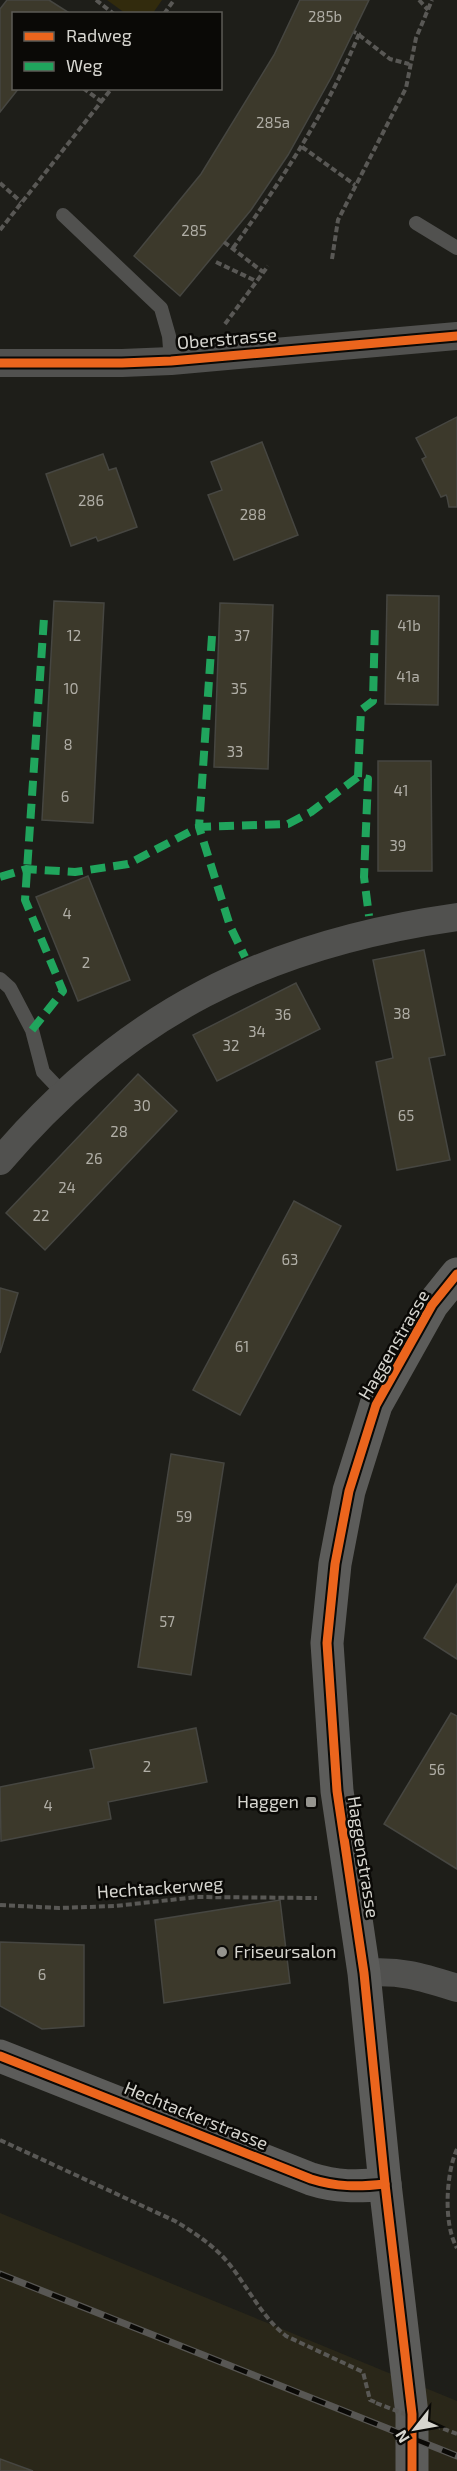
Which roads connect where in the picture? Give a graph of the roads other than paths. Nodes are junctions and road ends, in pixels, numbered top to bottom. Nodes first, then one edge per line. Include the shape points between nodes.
1 (63, 215) dead end
2 (416, 223) dead end
3 (457, 248) edge
4 (457, 336) edge
5 (171, 361) junction
6 (0, 363) edge
7 (457, 917) edge
8 (0, 979) edge
9 (63, 1094) junction
10 (0, 1161) edge
11 (457, 1274) edge
12 (364, 1973) junction
13 (457, 1988) edge
14 (0, 2056) edge
15 (385, 2184) junction
16 (412, 2471) edge

1 - 5 lane, Oberstrasse via 161,308
2 - 3 lane
4 - 5 street, Oberstrasse
5 - 6 street, Oberstrasse
7 - 9 street via 374,931 302,951 250,971 190,1000 145,1028
8 - 9 lane via 10,988 32,1030 43,1072
9 - 10 street
11 - 12 street, Haggenstrasse via 432,1305 376,1405 350,1491 335,1564 327,1643 331,1725
12 - 13 street via 410,1974
12 - 15 street, Haggenstrasse
14 - 15 street, Hechtackerstrasse via 332,2186
15 - 16 street, Haggenstrasse via 412,2414

